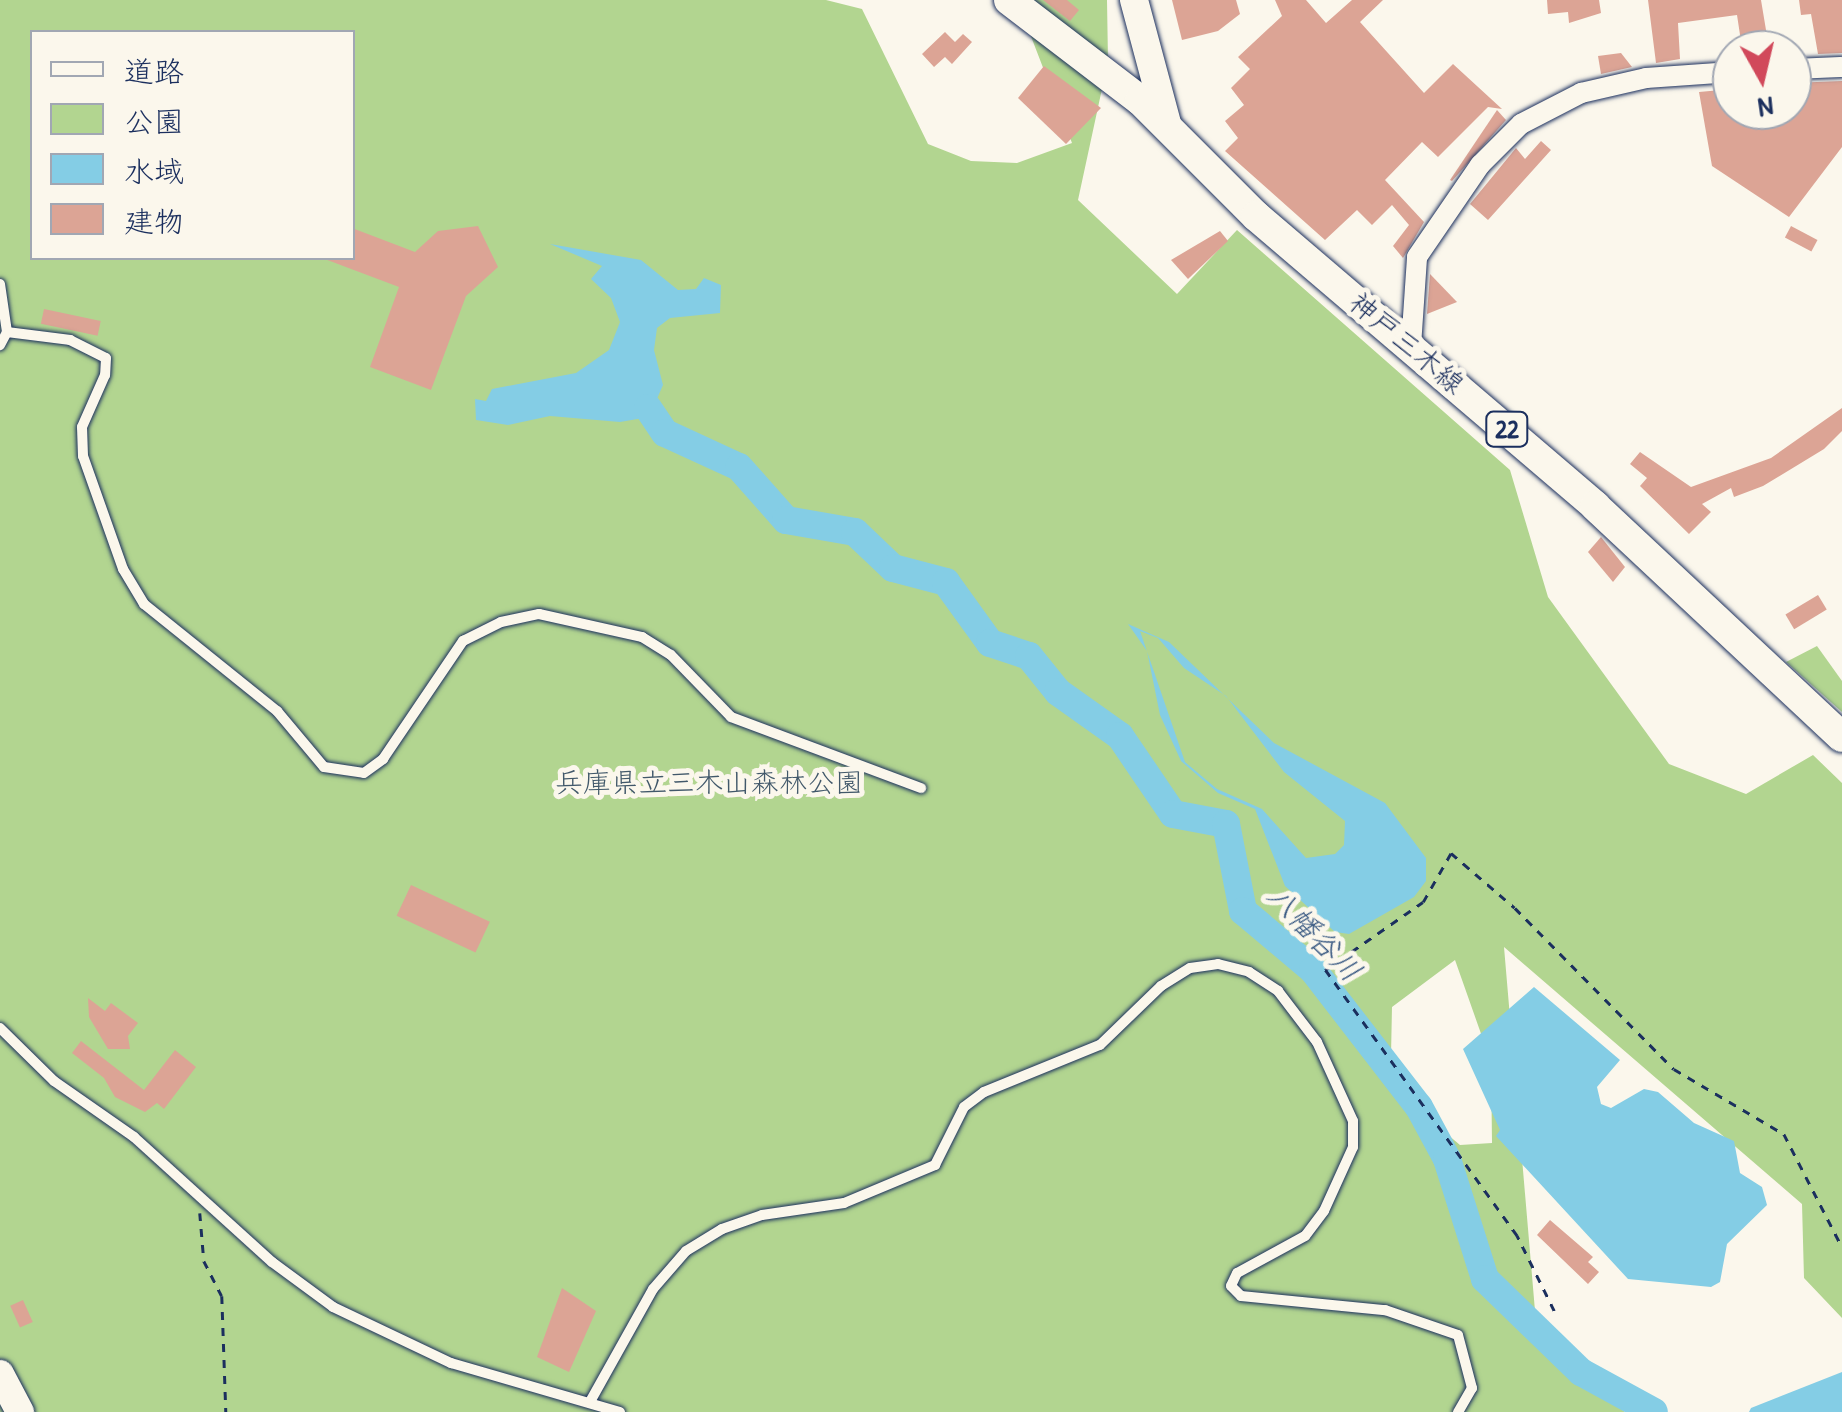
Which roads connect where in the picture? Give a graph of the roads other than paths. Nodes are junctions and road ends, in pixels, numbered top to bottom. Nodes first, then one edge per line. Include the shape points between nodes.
1 (1008, 0) edge
2 (1134, 0) edge
3 (1842, 66) edge
4 (1812, 68) edge
5 (1712, 73) edge
6 (1168, 127) junction
7 (0, 284) edge
8 (7, 332) junction
9 (0, 345) edge
10 (1411, 346) junction
11 (1842, 737) edge
12 (921, 788) dead end
13 (0, 1028) edge
14 (0, 1374) edge
15 (591, 1400) junction
16 (20, 1412) edge
17 (620, 1412) edge
18 (1458, 1412) edge

1 - 6 main road, 神戸三木線 / 22
2 - 6 street
3 - 4 street
5 - 10 street via 1646,78 1581,93 1521,124 1480,166 1417,257
6 - 10 main road, 神戸三木線 / 22 via 1256,216
7 - 8 lane
8 - 9 lane
8 - 12 lane via 70,340 106,358 82,426 82,456 122,569 144,604 277,711 324,767 364,773 384,759 463,641 501,622 539,614 642,637 671,655 732,717
10 - 11 main road, 神戸三木線 / 22 via 1609,518
13 - 15 lane via 54,1082 134,1137 272,1262 375,1332 450,1363
14 - 16 street
15 - 17 lane
15 - 18 lane via 653,1289 686,1251 735,1224 844,1203 935,1165 964,1107 984,1092 1100,1045 1161,986 1190,968 1218,964 1249,972 1278,991 1317,1042 1354,1120 1354,1148 1324,1211 1305,1236 1237,1272 1231,1286 1242,1296 1385,1310 1458,1335 1472,1388

